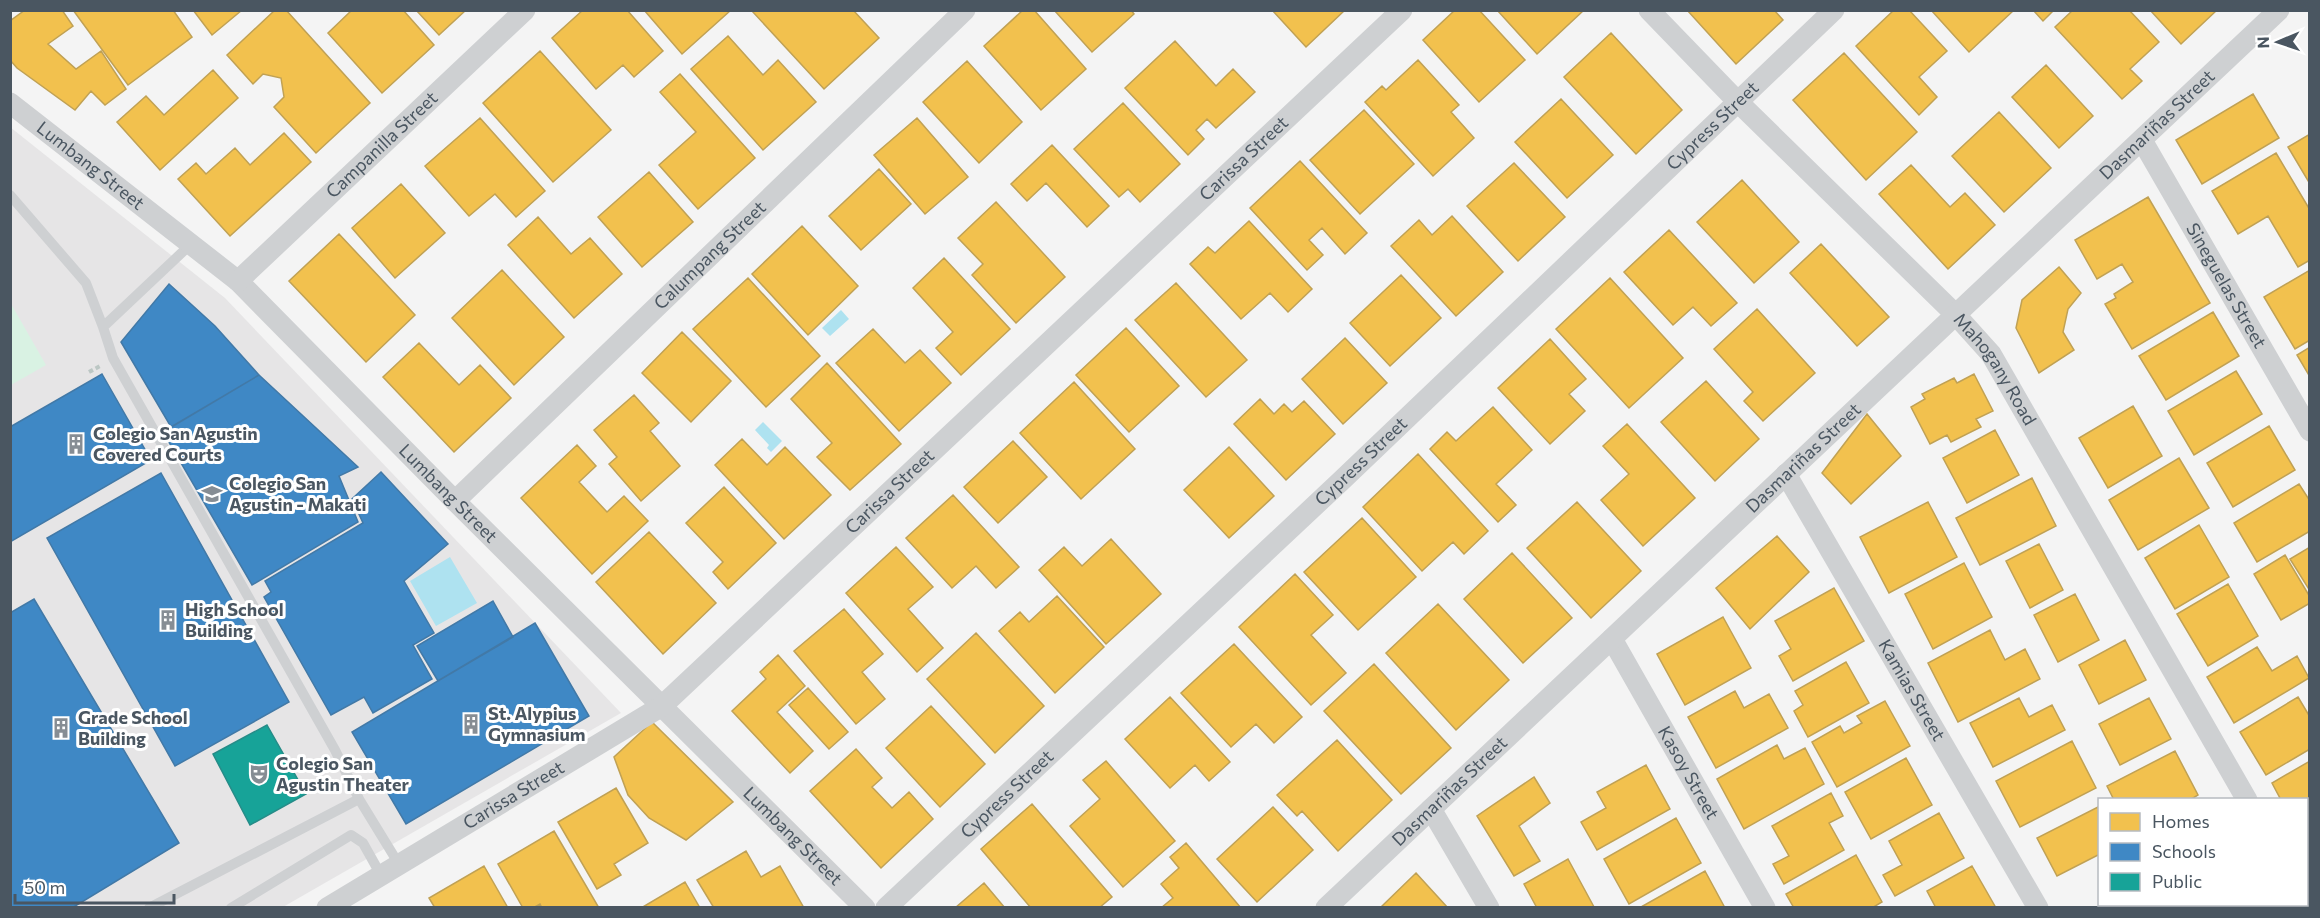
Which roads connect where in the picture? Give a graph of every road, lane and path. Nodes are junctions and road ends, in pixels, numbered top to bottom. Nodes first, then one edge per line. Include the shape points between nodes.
1 (525, 10) edge
2 (965, 10) edge
3 (1402, 10) edge
4 (1649, 10) edge
5 (1834, 10) edge
6 (2279, 10) edge
7 (1737, 101) junction
8 (10, 103) edge
9 (2143, 142) junction
10 (10, 195) edge
11 (191, 244) junction
12 (238, 281) junction
13 (1955, 314) junction
14 (103, 327) junction
15 (2310, 431) edge
16 (1786, 474) junction
17 (455, 501) junction
18 (1612, 639) junction
19 (662, 706) junction
20 (2246, 798) edge
21 (359, 799) junction
22 (1431, 809) junction
23 (400, 866) junction
24 (382, 877) junction
25 (149, 908) edge
26 (231, 908) edge
27 (327, 908) edge
28 (865, 908) edge
29 (886, 908) edge
30 (1326, 908) edge
31 (1489, 908) edge
32 (1765, 908) edge
33 (2038, 908) edge

1 - 12 street, Campanilla Street
2 - 17 street, Calumpang Street
3 - 19 street, Carissa Street
4 - 7 street, Mahogany Road
5 - 7 street, Cypress Street
6 - 9 street, Dasmariñas Street
7 - 13 street, Mahogany Road
7 - 29 street, Cypress Street via 1341,481
8 - 11 street, Lumbang Street
9 - 13 street, Dasmariñas Street
9 - 15 street, Sineguelas Street
10 - 14 lane via 86,283
11 - 12 street, Lumbang Street
11 - 14 lane
12 - 17 street, Lumbang Street
13 - 16 street, Dasmariñas Street
13 - 20 street, Mahogany Road via 1991,354 2028,414
14 - 21 lane via 113,358
16 - 18 street, Dasmariñas Street
16 - 33 street, Kamias Street
17 - 19 street, Lumbang Street
18 - 22 street, Dasmariñas Street
18 - 32 street, Kasoy Street
19 - 23 street, Carissa Street
19 - 28 street, Lumbang Street
21 - 23 lane
21 - 25 lane
22 - 30 street, Dasmariñas Street
22 - 31 street
23 - 24 street, Carissa Street
24 - 26 lane via 363,843 351,835
24 - 27 street, Carissa Street

